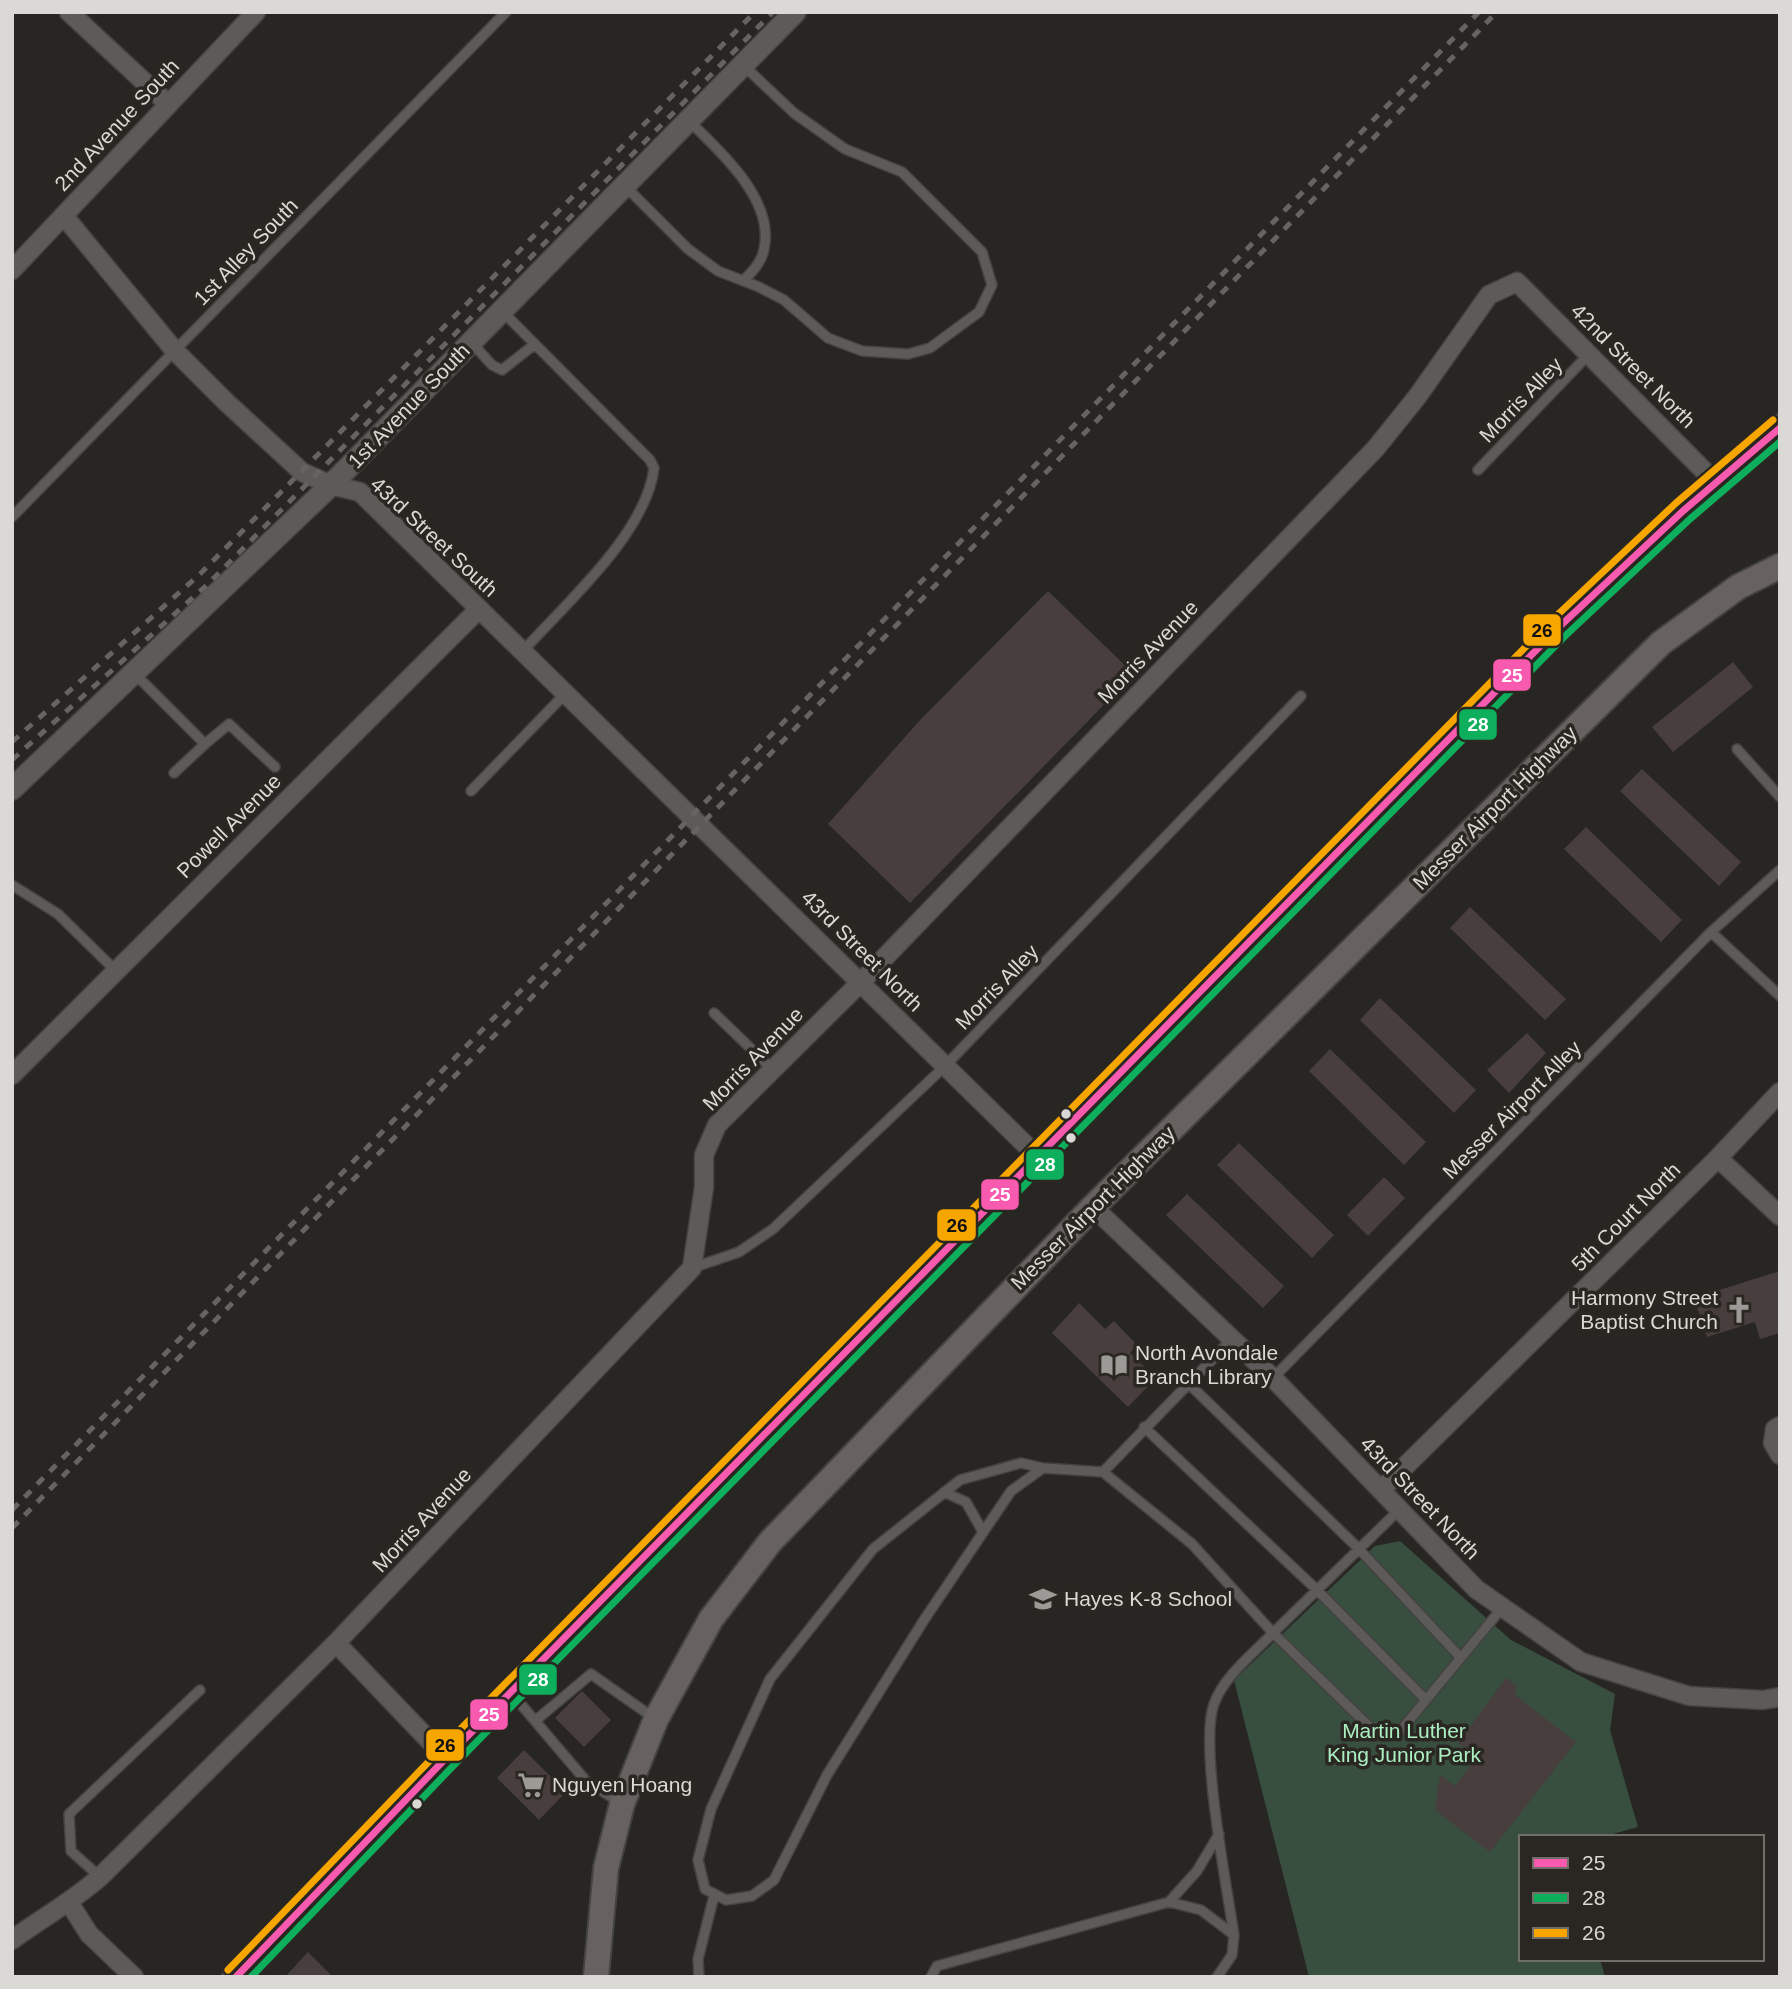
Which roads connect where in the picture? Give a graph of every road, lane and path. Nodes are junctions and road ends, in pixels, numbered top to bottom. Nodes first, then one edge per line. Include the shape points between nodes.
1 (69, 12) edge
2 (256, 12) edge
3 (506, 12) edge
4 (795, 12) edge
5 (743, 65) junction
6 (167, 103) junction
7 (689, 121) junction
8 (625, 186) junction
9 (64, 216) junction
10 (12, 270) edge
11 (743, 281) junction
12 (1517, 282) joint
13 (502, 311) junction
14 (471, 342) junction
15 (535, 344) junction
16 (175, 351) junction
17 (1589, 354) junction
18 (1780, 428) edge
19 (1478, 470) dead end
20 (1716, 483) junction
21 (331, 485) junction
22 (12, 517) edge
23 (1780, 566) edge
24 (478, 610) junction
25 (522, 652) junction
26 (134, 673) junction
27 (565, 694) junction
28 (1301, 696) dead end
29 (205, 744) junction
30 (1737, 749) dead end
31 (275, 767) dead end
32 (174, 773) dead end
33 (655, 779) joint
34 (12, 789) edge
35 (471, 791) dead end
36 (1780, 797) edge
37 (1780, 870) edge
38 (12, 885) edge
39 (1711, 932) junction
40 (116, 971) junction
41 (861, 982) junction
42 (1780, 996) edge
43 (714, 1013) dead end
44 (945, 1066) junction
45 (773, 1070) junction
46 (12, 1075) edge
47 (1780, 1092) edge
48 (1037, 1156) junction
49 (1718, 1158) junction
50 (1093, 1207) junction
51 (1780, 1216) edge
52 (692, 1268) junction
53 (1232, 1339) junction
54 (1273, 1378) junction
55 (1188, 1383) junction
56 (1780, 1426) edge
57 (1144, 1427) junction
58 (1780, 1455) edge
59 (1044, 1468) junction
60 (1103, 1472) junction
61 (1382, 1489) junction
62 (944, 1492) junction
63 (1401, 1508) junction
64 (983, 1532) junction
65 (1358, 1548) junction
66 (1317, 1589) junction
67 (1502, 1608) junction
68 (1273, 1633) junction
69 (336, 1643) junction
70 (1461, 1658) junction
71 (200, 1690) dead end
72 (510, 1692) junction
73 (1780, 1697) edge
74 (1426, 1700) junction
75 (656, 1719) junction
76 (535, 1721) junction
77 (446, 1758) junction
78 (622, 1804) junction
79 (1219, 1834) junction
80 (100, 1877) junction
81 (714, 1896) junction
82 (1168, 1902) junction
83 (70, 1904) junction
84 (1234, 1935) junction
85 (12, 1940) edge
86 (134, 1977) edge
87 (236, 1977) edge
88 (596, 1977) edge
89 (699, 1977) edge
90 (931, 1977) edge
91 (1217, 1977) edge

1 - 6 street
2 - 6 street, 2nd Avenue South
3 - 16 lane, 1st Alley South
4 - 5 street, 1st Avenue South
5 - 7 street, 1st Avenue South
5 - 11 lane via 793,113 845,149 902,172 982,252 992,285 979,312 930,348 885,355 828,338 784,300
6 - 9 street, 2nd Avenue South
7 - 8 street, 1st Avenue South
7 - 11 lane via 744,180 761,218 764,249 759,264
8 - 11 lane via 688,249 718,271
8 - 13 street, 1st Avenue South
9 - 10 street, 2nd Avenue South
9 - 16 street, 43rd Street South
12 - 17 street, 42nd Street North
12 - 41 street, Morris Avenue via 1489,295 1376,448
13 - 14 street, 1st Avenue South
13 - 15 lane
14 - 15 lane via 502,370
14 - 21 street, 1st Avenue South
15 - 25 lane via 654,468 626,537
16 - 21 street, 43rd Street South via 302,472
16 - 22 lane, 1st Alley South
17 - 19 lane, Morris Alley
17 - 20 street, 42nd Street North
18 - 20 main road
20 - 48 main road via 1558,628
21 - 24 street, 43rd Street South via 359,492
21 - 26 street, 1st Avenue South
23 - 50 main road, Messer Airport Highway via 1738,587 1661,643
24 - 25 street, 43rd Street South
24 - 40 street, Powell Avenue
25 - 27 street, 43rd Street South
26 - 29 lane
26 - 34 street, 1st Avenue South
27 - 33 street, 43rd Street South
27 - 35 lane
28 - 44 lane, Morris Alley
29 - 31 lane via 229,724
29 - 32 lane
30 - 36 lane
33 - 41 street, 43rd Street North
37 - 39 lane, Messer Airport Alley
38 - 40 lane via 58,914
39 - 42 lane
39 - 54 lane, Messer Airport Alley
40 - 46 street, Powell Avenue
41 - 44 street, 43rd Street North
41 - 45 street, Morris Avenue
43 - 45 lane
44 - 48 street, 43rd Street North
44 - 52 lane, Morris Alley via 773,1229 739,1252
45 - 52 street, Morris Avenue via 718,1125 704,1154
47 - 49 street, 5th Court North
48 - 72 main road
49 - 51 street
49 - 61 street, 5th Court North
50 - 53 street, 43rd Street North
50 - 75 main road, Messer Airport Highway via 770,1542 711,1619
52 - 69 street, Morris Avenue
53 - 54 street, 43rd Street North
53 - 55 lane
54 - 61 street, 43rd Street North
55 - 57 lane
55 - 65 lane
56 - 58 street via 1773,1443
57 - 60 lane
57 - 66 lane
59 - 60 lane
59 - 62 lane via 1021,1462 960,1479
59 - 64 lane via 1011,1491
60 - 68 lane via 1192,1544
61 - 63 street, 43rd Street North
62 - 64 lane via 966,1502
62 - 81 lane via 873,1549 770,1679 711,1809 698,1860 705,1889
63 - 65 lane
63 - 67 street, 43rd Street North via 1476,1590
64 - 81 lane via 827,1774 774,1880 752,1896 726,1900
65 - 66 lane
65 - 70 lane
66 - 68 lane
66 - 74 lane
67 - 70 lane
67 - 73 street, 43rd Street North via 1581,1662 1689,1696
68 - 74 lane via 1379,1736 1402,1728
68 - 79 lane via 1234,1673 1214,1704 1211,1748
69 - 77 street
69 - 80 street, Morris Avenue
70 - 74 lane
71 - 80 lane via 69,1814 71,1851
72 - 76 lane
72 - 77 main road
75 - 76 lane via 591,1674
75 - 78 main road, Messer Airport Highway
76 - 78 lane via 586,1781
77 - 87 main road
78 - 88 main road, Messer Airport Highway via 606,1868
79 - 82 lane via 1197,1871
79 - 84 lane
80 - 83 street, Morris Avenue
81 - 89 lane via 698,1959
82 - 84 lane via 1201,1910
82 - 90 lane via 937,1966
83 - 85 street, Morris Avenue
83 - 86 street via 89,1934
84 - 91 lane via 1232,1955

